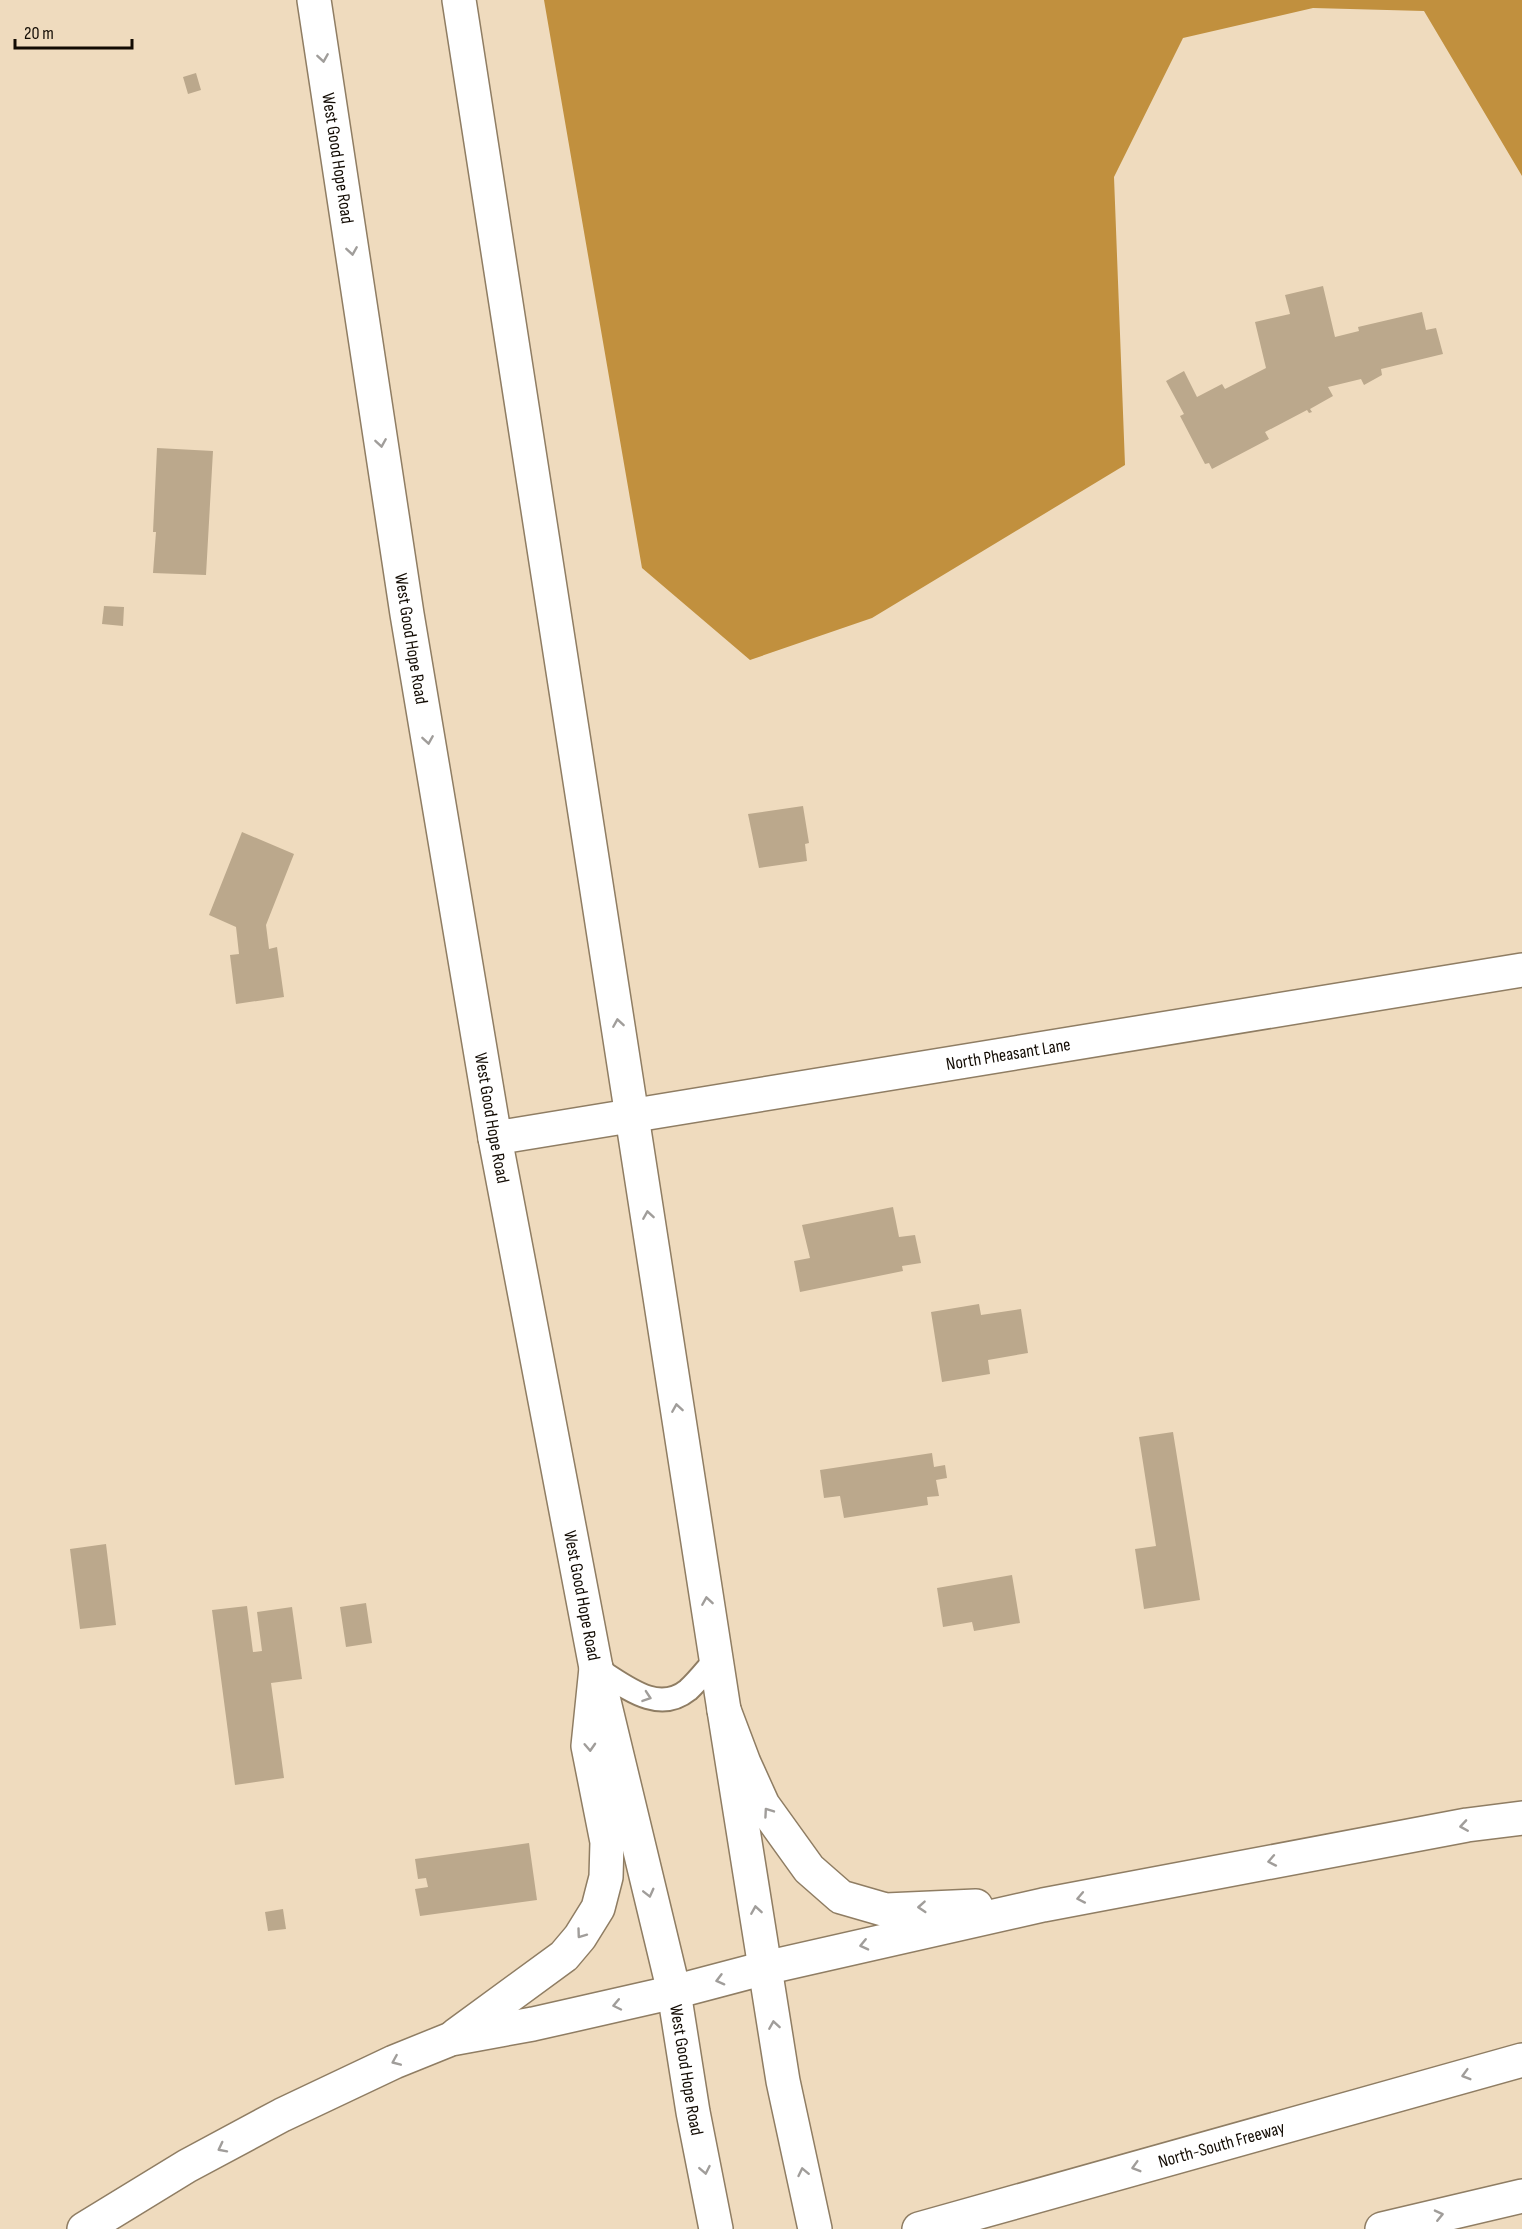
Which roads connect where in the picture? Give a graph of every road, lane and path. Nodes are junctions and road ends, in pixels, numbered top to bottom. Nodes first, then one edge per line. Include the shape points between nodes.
1 (314, 0) edge
2 (459, 0) edge
3 (1522, 970) edge
4 (632, 1115) junction
5 (495, 1138) junction
6 (716, 1659) junction
7 (596, 1668) junction
8 (724, 1710) junction
9 (1522, 1818) edge
10 (1043, 1905) junction
11 (765, 1968) junction
12 (674, 1992) junction
13 (450, 2039) junction
14 (1522, 2060) edge
15 (1522, 2196) edge
16 (84, 2229) edge
17 (716, 2229) edge
18 (815, 2229) edge
19 (919, 2229) edge
20 (1382, 2229) edge

1 -> 5 main road, West Good Hope Road via 407,614
4 -> 2 main road
3 - 4 main road, North Pheasant Lane
4 - 5 main road, North Pheasant Lane
6 -> 4 main road
5 - 7 main road, West Good Hope Road
7 -> 6 lane via 640,1695 674,1700
6 - 8 main road
7 -> 12 main road, West Good Hope Road
7 -> 13 main road via 588,1746 606,1842 606,1877 598,1908 564,1956
10 -> 8 main road via 886,1910 841,1896 809,1869 763,1805
11 -> 8 main road
9 -> 10 main road
10 -> 11 main road
11 -> 12 main road
18 -> 11 main road via 783,2081
12 -> 13 main road
12 -> 17 main road, West Good Hope Road
13 -> 16 main road via 282,2115 187,2166
14 -> 19 main road, North-South Freeway
20 -> 15 main road

